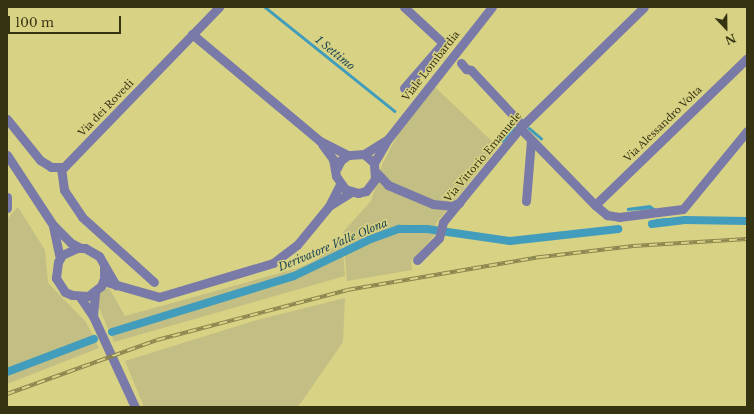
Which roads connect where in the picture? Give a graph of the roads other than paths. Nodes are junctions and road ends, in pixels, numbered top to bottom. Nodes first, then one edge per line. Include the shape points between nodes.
1 (219, 7) edge
2 (404, 7) edge
3 (492, 7) edge
4 (644, 7) edge
5 (192, 34) junction
6 (747, 58) edge
7 (461, 64) dead end
8 (404, 88) dead end
9 (7, 119) edge
10 (522, 127) junction
11 (747, 131) edge
12 (388, 139) junction
13 (531, 140) junction
14 (320, 141) junction
15 (348, 154) junction
16 (364, 154) junction
17 (7, 155) edge
18 (60, 168) junction
19 (336, 168) junction
20 (375, 168) junction
21 (340, 184) junction
22 (351, 192) junction
23 (7, 197) edge
24 (526, 201) dead end
25 (459, 203) junction
26 (594, 205) junction
27 (329, 206) junction
28 (7, 208) edge
29 (53, 225) junction
30 (81, 248) junction
31 (60, 258) junction
32 (417, 260) dead end
33 (104, 267) junction
34 (103, 281) junction
35 (154, 282) dead end
36 (116, 285) junction
37 (95, 292) junction
38 (80, 297) junction
39 (93, 316) junction
40 (135, 407) edge

1 - 5 street, Via dei Rovedi
2 - 8 street via 444,43
3 - 12 street, Viale Lombardia
4 - 10 street, Via Vittorio Emanuele
5 - 14 street
5 - 18 street, Via dei Rovedi via 70,163
6 - 26 street, Via Alessandro Volta
7 - 10 street via 471,70
9 - 18 street via 40,160 51,167
10 - 13 street
10 - 25 street, Via Vittorio Emanuele
11 - 26 street via 683,209 612,217
12 - 16 street, Viale Lombardia
12 - 20 street, Viale Lombardia
13 - 24 street
13 - 26 street
14 - 15 street
14 - 19 street
15 - 16 street
15 - 19 street
16 - 20 street
17 - 29 street
18 - 35 street via 64,190 82,217
19 - 21 street
20 - 22 street via 371,186 366,190
20 - 25 street via 388,186 433,204 451,206
21 - 22 street
21 - 27 street
22 - 27 street
23 - 28 street
25 - 32 street, Via Vittorio Emanuele via 441,231
27 - 36 street via 297,245 273,263 159,296
29 - 30 street
29 - 31 street
30 - 31 street via 69,250
30 - 33 street via 96,253
31 - 38 street via 56,270 59,286 72,296
33 - 34 street
33 - 36 street
34 - 36 street
34 - 37 street
37 - 38 street
37 - 39 street
38 - 39 street
39 - 40 street

